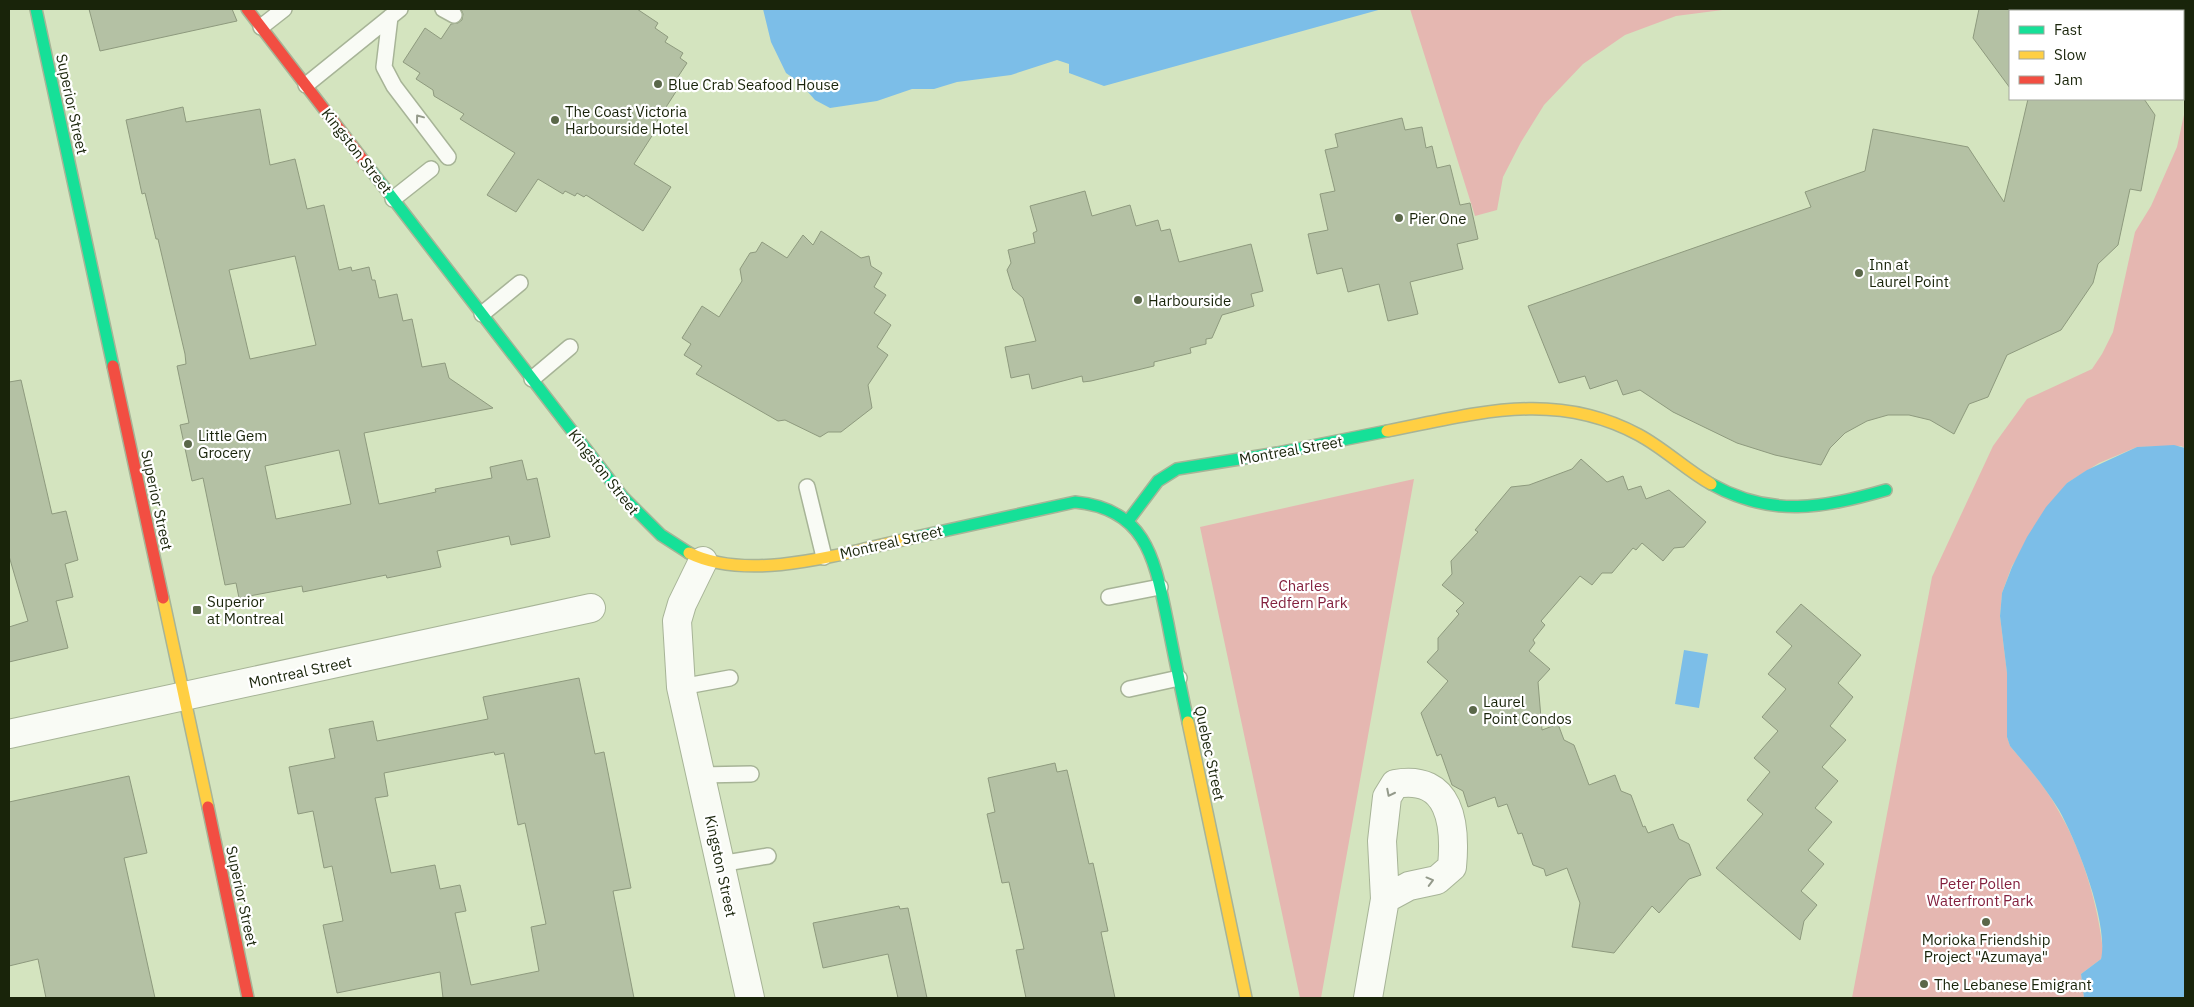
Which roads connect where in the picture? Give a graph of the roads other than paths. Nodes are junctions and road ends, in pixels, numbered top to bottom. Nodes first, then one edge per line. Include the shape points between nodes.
1 (36, 9) edge
2 (247, 9) edge
3 (284, 9) edge
4 (395, 13) edge
5 (261, 27) junction
6 (306, 85) junction
7 (448, 157) dead end
8 (431, 169) dead end
9 (393, 199) junction
10 (520, 283) dead end
11 (482, 314) junction
12 (570, 347) dead end
13 (532, 380) junction
14 (807, 487) dead end
15 (1886, 490) dead end
16 (1128, 522) junction
17 (824, 557) junction
18 (703, 561) junction
19 (1160, 587) junction
20 (1109, 597) dead end
21 (591, 608) dead end
22 (730, 678) dead end
23 (1179, 678) junction
24 (681, 687) junction
25 (1129, 689) dead end
26 (186, 697) junction
27 (9, 734) edge
28 (751, 774) dead end
29 (700, 775) junction
30 (768, 856) dead end
31 (720, 864) junction
32 (1385, 898) dead end
33 (248, 998) edge
34 (750, 998) edge
35 (1246, 998) edge
36 (1368, 998) edge

1 - 26 street, Superior Street
2 - 5 street, Kingston Street
3 - 5 lane
4 - 6 lane
7 -> 4 lane via 394,86 384,67
5 - 6 street, Kingston Street
6 - 9 street, Kingston Street
8 - 9 lane
9 - 11 street, Kingston Street
10 - 11 lane
11 - 13 street, Kingston Street
12 - 13 lane
13 - 18 street, Kingston Street via 640,517 684,552
14 - 17 lane
15 - 16 street, Montreal Street via 1829,506 1801,509 1771,506 1739,497 1709,483 1635,432 1607,420 1553,408 1525,407 1498,409 1277,453 1177,469 1158,481
16 - 17 street, Montreal Street via 1103,505 1075,502
16 - 19 street, Quebec Street via 1152,555
17 - 18 street, Montreal Street via 794,564 750,568
18 - 24 street, Kingston Street via 677,621
19 - 20 lane
19 - 23 street, Quebec Street
21 - 26 street, Montreal Street
22 - 24 lane
23 - 25 lane
23 - 35 street, Quebec Street
24 - 29 street, Kingston Street
26 - 27 street, Montreal Street
26 - 33 street, Superior Street
28 - 29 lane
29 - 31 street, Kingston Street
30 - 31 lane
31 - 34 street, Kingston Street
32 - 36 street

